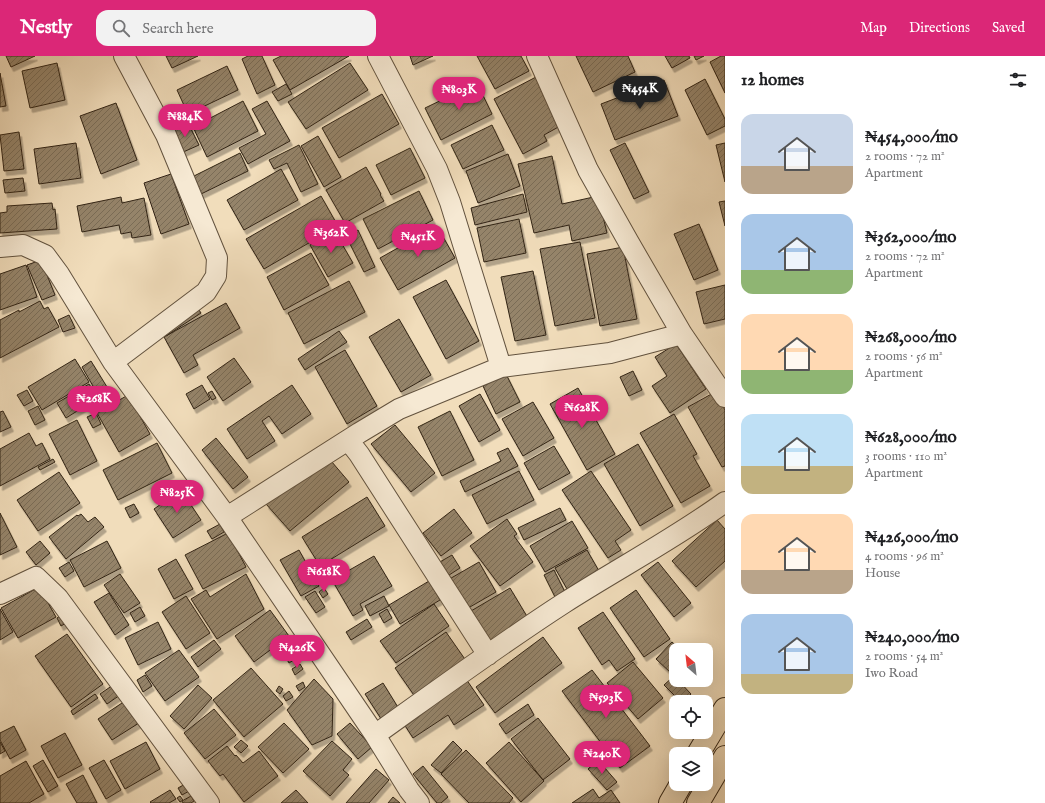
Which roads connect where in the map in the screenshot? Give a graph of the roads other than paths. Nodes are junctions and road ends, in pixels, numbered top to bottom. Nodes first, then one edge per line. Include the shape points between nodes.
1 (124, 56) edge
2 (378, 56) edge
3 (537, 56) edge
4 (0, 247) edge
5 (682, 334) junction
6 (114, 362) junction
7 (501, 367) junction
8 (725, 397) edge
9 (348, 440) junction
10 (725, 502) edge
11 (227, 517) junction
12 (0, 594) edge
13 (488, 655) junction
14 (725, 708) edge
15 (375, 735) junction
16 (702, 747) edge
17 (722, 772) edge
18 (677, 791) edge
19 (209, 803) edge
20 (419, 803) edge
21 (670, 803) edge
22 (698, 803) edge

1 - 6 street via 166,135 217,258 216,276 206,292
2 - 7 street via 437,169 450,202
3 - 5 street via 588,170
4 - 6 street via 23,245 45,255
5 - 7 street via 610,352
5 - 8 street
6 - 11 street
7 - 9 street via 399,409
9 - 11 street
9 - 13 street
10 - 13 street
11 - 15 street
12 - 19 street via 36,577 58,598
13 - 15 street
14 - 16 main road
15 - 20 street
17 - 22 main road
18 - 21 main road

